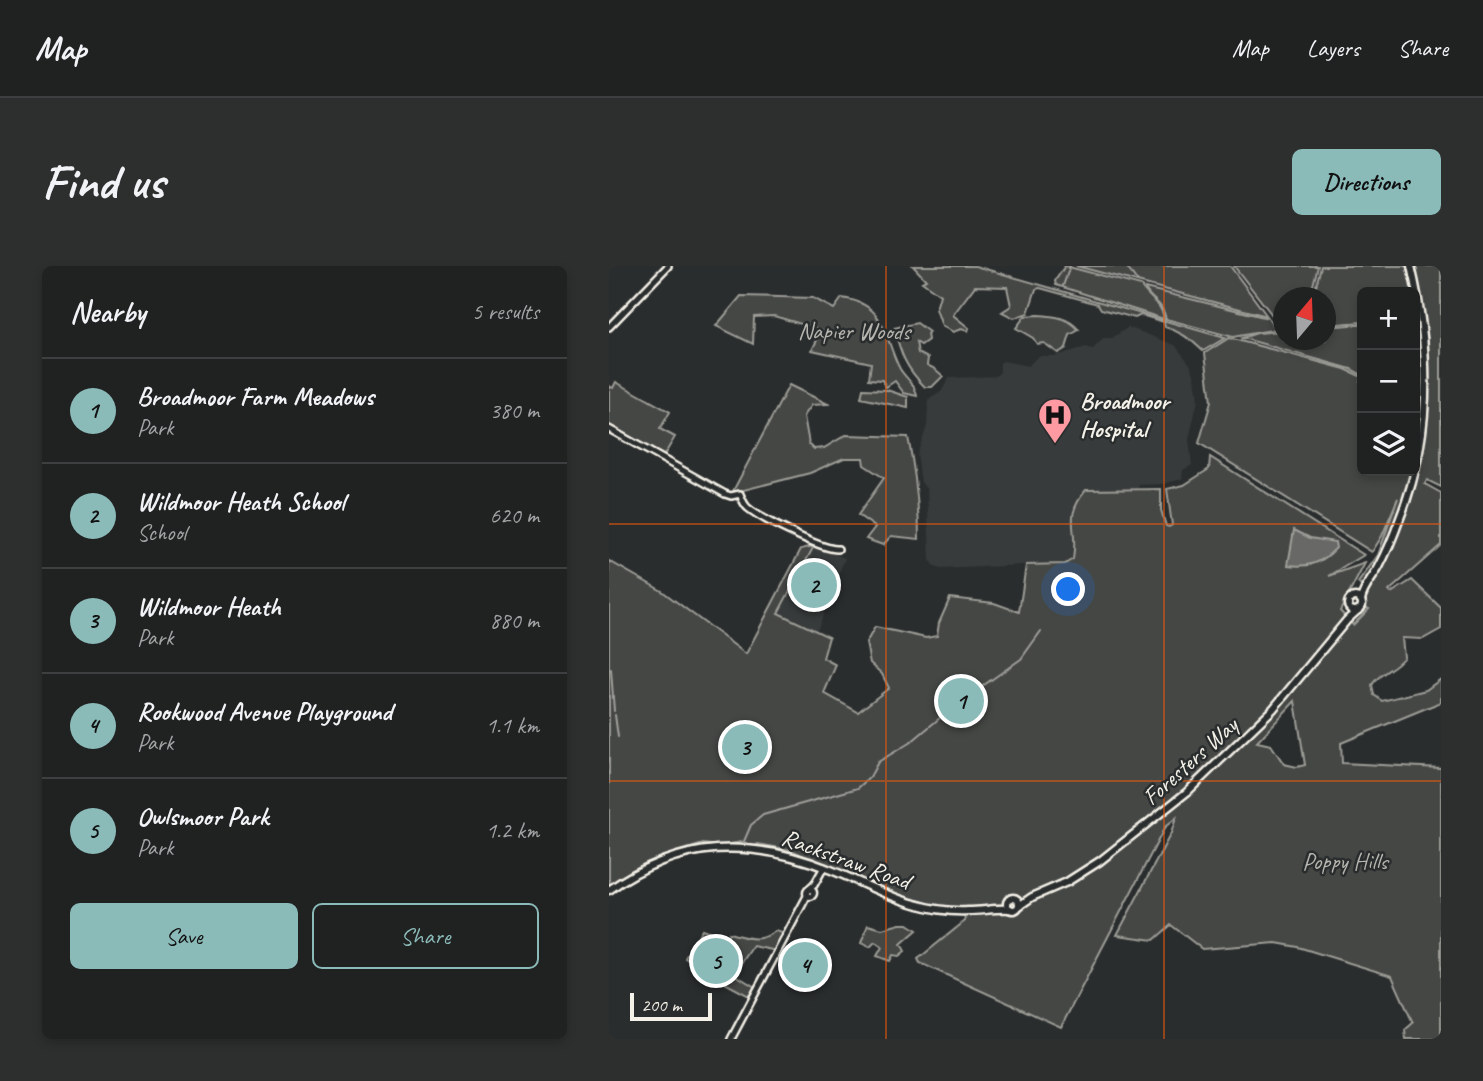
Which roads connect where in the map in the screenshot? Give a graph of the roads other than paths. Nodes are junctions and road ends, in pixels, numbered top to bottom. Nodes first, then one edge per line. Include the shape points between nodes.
1 (669, 266) edge
2 (1411, 266) edge
3 (609, 327) edge
4 (609, 429) edge
5 (838, 549) dead end
6 (1367, 586) junction
7 (1352, 597) junction
8 (1361, 600) junction
9 (1350, 609) junction
10 (1358, 610) junction
11 (1347, 620) junction
12 (824, 867) junction
13 (609, 890) edge
14 (1032, 897) junction
15 (1011, 903) junction
16 (731, 1039) edge

1 - 3 street
2 - 6 main road via 1423,330 1425,397 1418,458 1405,506
4 - 5 street via 725,494 740,494 747,508 798,535
6 - 7 main road
6 - 8 main road
7 - 8 main road
7 - 9 main road
8 - 10 main road
9 - 10 main road
9 - 11 main road, Foresters Way
10 - 11 main road, Foresters Way
11 - 14 main road, Foresters Way via 1273,709 1187,792 1100,861
12 - 13 main road, Rackstraw Road via 771,851 718,848 666,859
12 - 15 main road, Rackstraw Road via 917,904 950,911 995,909
12 - 16 street
14 - 15 main road, Foresters Way
14 - 15 main road, Foresters Way via 1019,906 1019,901

